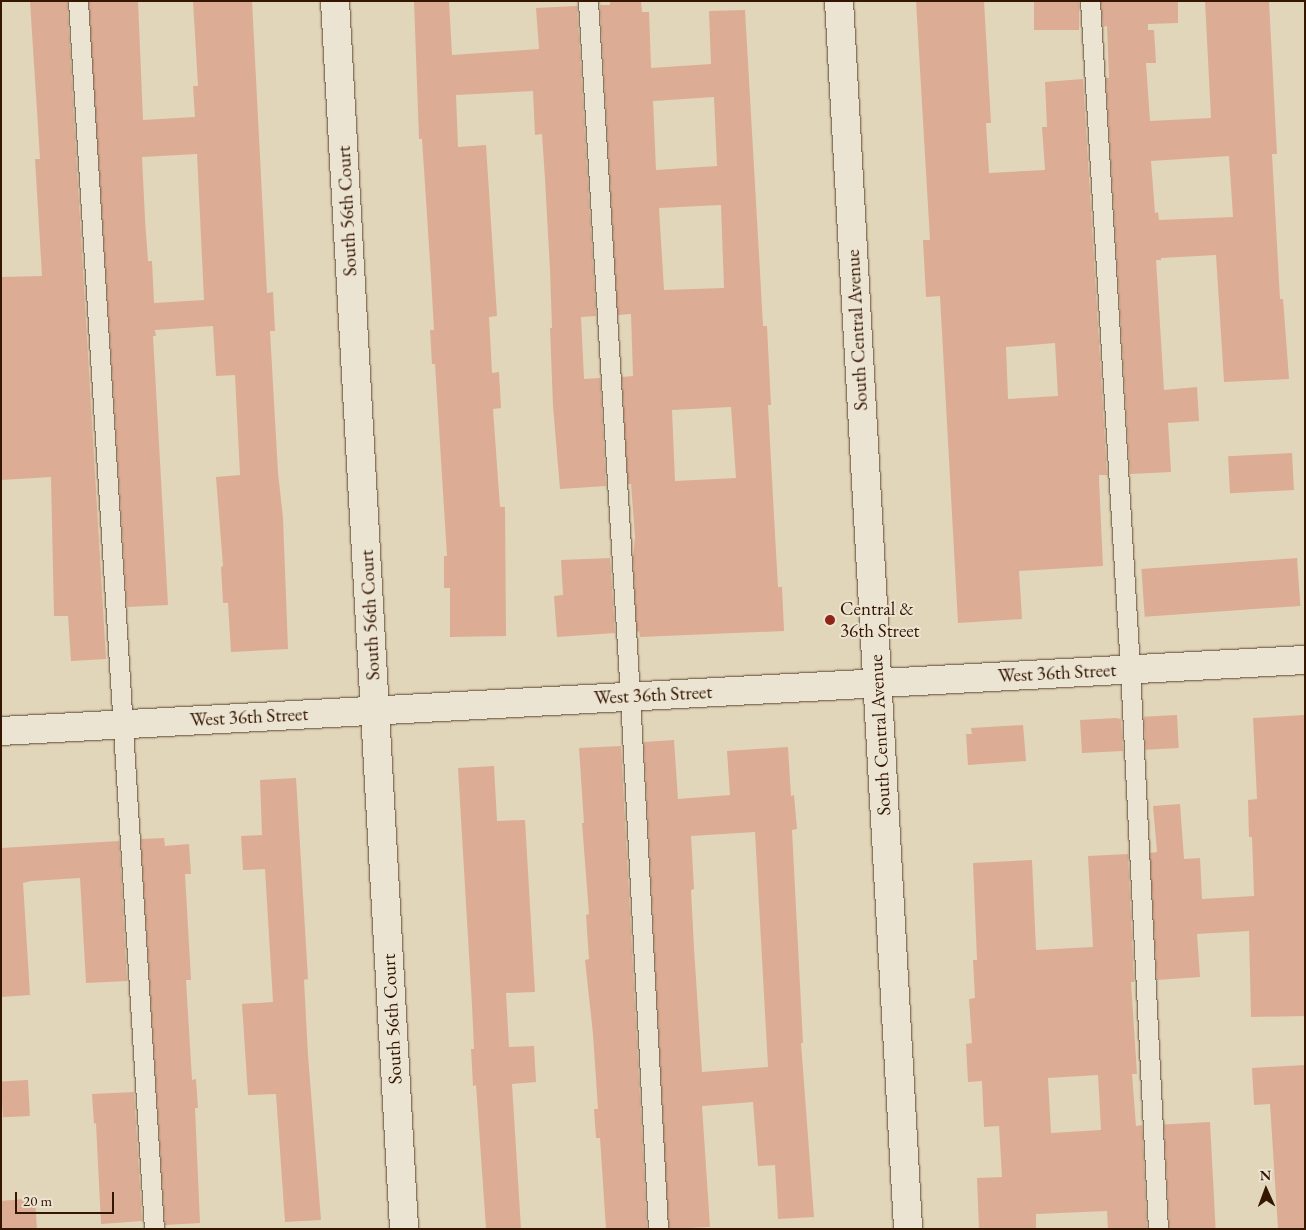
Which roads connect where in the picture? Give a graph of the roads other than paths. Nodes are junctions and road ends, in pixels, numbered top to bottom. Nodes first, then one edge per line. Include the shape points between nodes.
1 (78, 1) edge
2 (335, 1) edge
3 (588, 1) edge
4 (839, 1) edge
5 (1090, 1) edge
6 (1305, 660) edge
7 (1130, 669) junction
8 (877, 682) junction
9 (630, 696) junction
10 (375, 710) junction
11 (124, 724) junction
12 (1, 731) edge
13 (154, 1229) edge
14 (404, 1229) edge
15 (658, 1229) edge
16 (908, 1229) edge
17 (1158, 1229) edge

1 - 11 lane
2 - 10 street, South 56th Court
3 - 9 lane
4 - 8 street, South Central Avenue
5 - 7 lane
6 - 7 street, West 36th Street
7 - 8 street, West 36th Street
7 - 17 lane
8 - 9 street, West 36th Street
8 - 16 street, South Central Avenue
9 - 10 street, West 36th Street
9 - 15 lane
10 - 11 street, West 36th Street
10 - 14 street, South 56th Court
11 - 12 street, West 36th Street
11 - 13 lane

